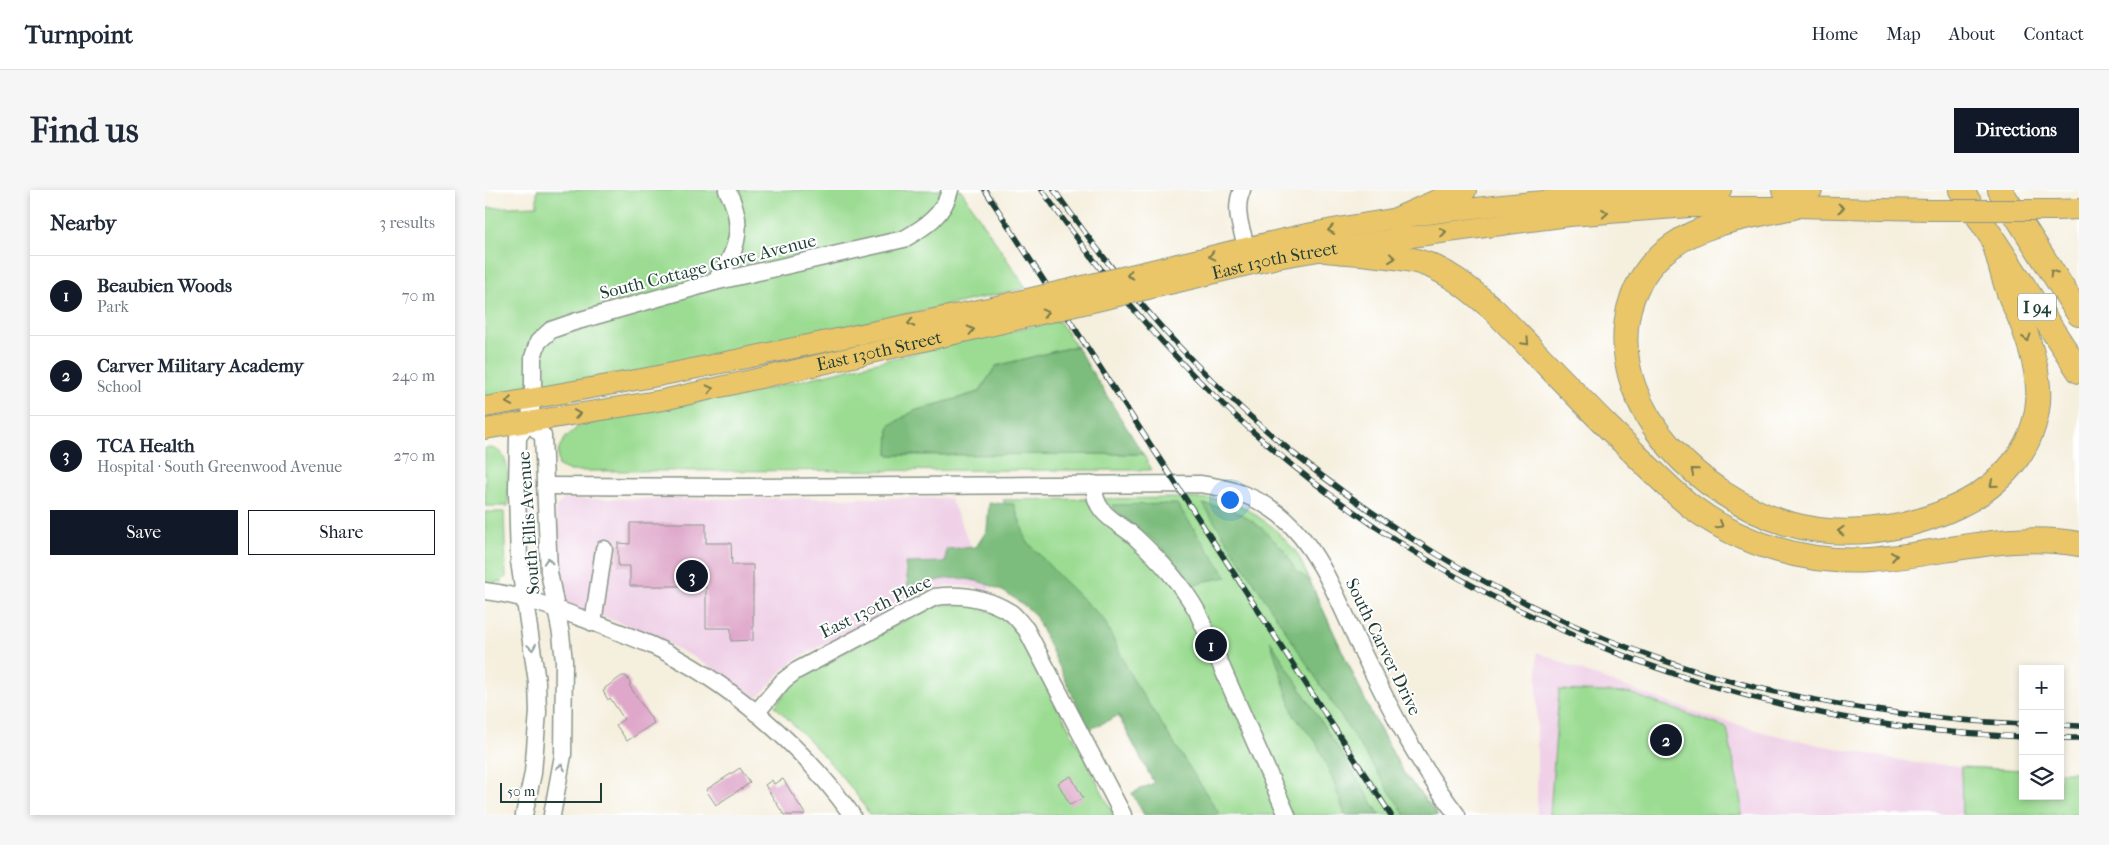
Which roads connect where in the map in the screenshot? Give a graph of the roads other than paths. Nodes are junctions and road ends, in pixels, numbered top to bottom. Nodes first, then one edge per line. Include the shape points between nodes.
1 (727, 190) edge
2 (950, 190) edge
3 (1242, 190) edge
4 (1464, 190) edge
5 (1721, 190) edge
6 (1813, 190) edge
7 (1961, 190) edge
8 (1999, 190) edge
9 (1787, 198) edge
10 (2079, 210) edge
11 (1396, 220) junction
12 (1995, 242) junction
13 (1326, 250) junction
14 (1249, 257) junction
15 (714, 282) junction
16 (2079, 314) edge
17 (996, 315) junction
18 (2079, 371) edge
19 (533, 398) junction
20 (485, 407) edge
21 (529, 422) junction
22 (485, 430) edge
23 (1094, 484) junction
24 (545, 486) junction
25 (2079, 544) edge
26 (604, 549) dead end
27 (485, 591) edge
28 (525, 599) junction
29 (555, 609) junction
30 (593, 622) junction
31 (756, 713) junction
32 (524, 815) edge
33 (552, 815) edge
34 (852, 815) edge
35 (1123, 815) edge
36 (1287, 815) edge
37 (1457, 815) edge

1 - 15 street via 738,220 738,235 732,256
2 - 15 street, South Cottage Grove Avenue via 942,211 904,239
3 - 14 street via 1238,216
4 - 11 highway
5 - 11 main road, East 130th Street via 1568,198
6 - 9 main road, East 130th Street
7 - 12 highway, I 94
16 -> 8 highway, I 94
9 -> 10 main road, East 130th Street, bridge via 1930,210
12 -> 9 highway via 2008,291 2027,338 2039,386 2035,422 2020,457 1990,487 1967,502 1934,516 1894,528 1866,532 1814,530 1759,514 1691,470 1664,439 1645,410 1631,379 1624,345 1628,310 1634,292 1643,276 1669,247 1683,238
13 -> 9 main road, East 130th Street via 1569,216
11 -> 14 main road, East 130th Street via 1307,234
12 - 18 highway, I 94
13 - 14 main road, East 130th Street via 1277,258
13 -> 25 highway via 1413,260 1474,292 1673,490 1712,520 1747,538 1793,554 1844,560 1871,560 2026,540
14 - 17 main road, East 130th Street, bridge
15 - 19 street, South Cottage Grove Avenue via 551,330 538,342 533,357
17 -> 19 main road, East 130th Street
21 -> 17 main road, East 130th Street via 663,400
19 -> 20 main road, East 130th Street
19 - 21 street, South Cottage Grove Avenue
21 - 22 main road, East 130th Street
21 - 24 street, South Ellis Avenue via 543,436
21 - 28 street, South Ellis Avenue via 518,437 519,561
23 - 24 street
23 - 36 street via 1095,501 1103,512 1134,536 1185,590
23 - 37 street, South Carver Drive via 1223,487 1266,504 1282,517 1321,567 1407,740
29 -> 24 street, South Ellis Avenue via 549,572
26 - 30 street
27 - 28 street
28 - 29 street
28 -> 32 street, South Ellis Avenue via 538,712 533,773
29 - 30 street
33 -> 29 street, South Ellis Avenue via 563,755 564,720 564,661
30 - 31 street via 652,646 726,690
31 - 34 street via 803,757
31 - 35 street, East 130th Place via 783,681 816,658 935,597 973,596 1012,612 1026,629

